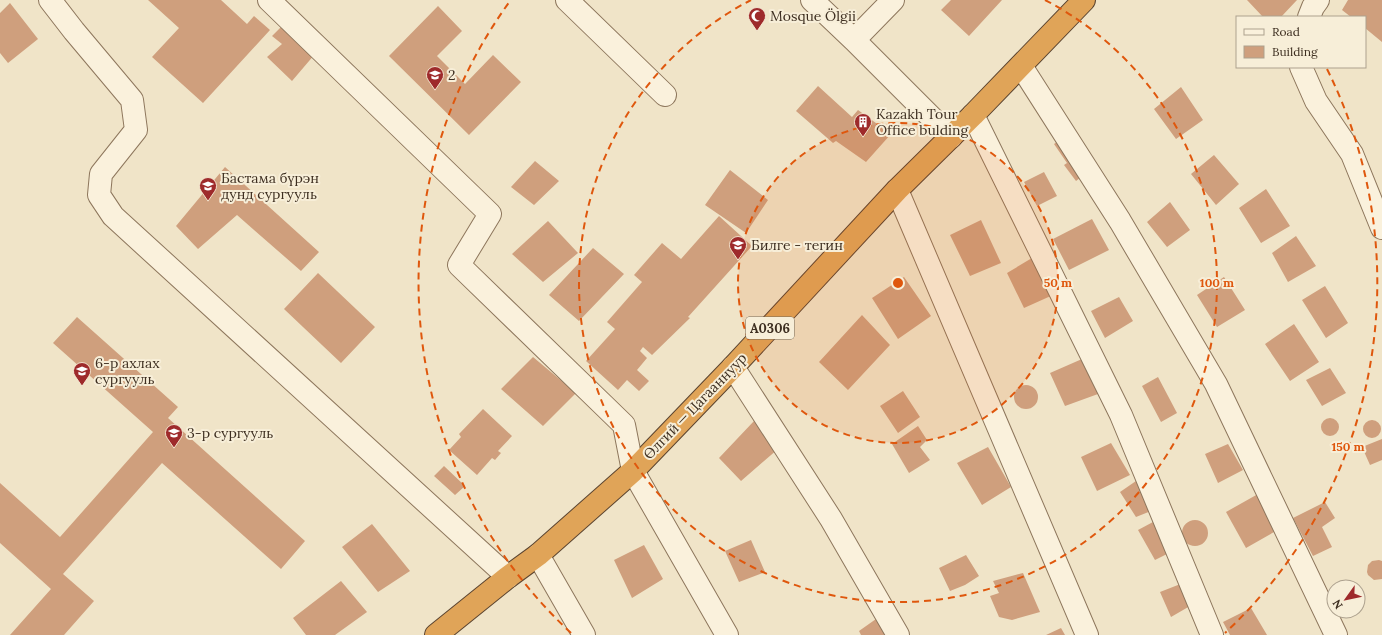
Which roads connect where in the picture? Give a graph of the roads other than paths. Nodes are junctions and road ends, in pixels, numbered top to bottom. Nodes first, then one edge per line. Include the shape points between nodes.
1 (50, 0) edge
2 (269, 0) edge
3 (567, 0) edge
4 (812, 0) edge
5 (1084, 0) edge
6 (1318, 0) edge
7 (885, 2) edge
8 (1310, 16) edge
9 (854, 40) junction
10 (1021, 66) junction
11 (1301, 68) edge
12 (665, 95) dead end
13 (973, 115) junction
14 (951, 137) junction
15 (897, 190) junction
16 (1382, 228) edge
17 (733, 367) junction
18 (633, 471) junction
19 (538, 555) junction
20 (508, 577) junction
21 (444, 633) edge
22 (584, 635) edge
23 (727, 635) edge
24 (898, 635) edge
25 (1087, 635) edge
26 (1212, 635) edge
27 (1336, 635) edge

1 - 20 street via 132,100 136,130 101,174 99,195 113,216
2 - 18 street via 490,214 460,265 624,425
3 - 12 street
4 - 9 street
5 - 10 highway, Өлгий — Цагааннуур / A0306
6 - 8 street
7 - 9 street
9 - 14 street
10 - 13 highway, Өлгий — Цагааннуур / A0306
10 - 27 street via 1120,221 1216,384
11 - 16 street via 1316,101 1352,154
13 - 14 highway, Өлгий — Цагааннуур / A0306
13 - 26 street via 1121,415
14 - 15 highway, Өлгий — Цагааннуур / A0306
15 - 17 highway, Өлгий — Цагааннуур / A0306
15 - 25 street
17 - 18 highway, Өлгий — Цагааннуур / A0306
17 - 24 street via 831,519
18 - 19 highway, Өлгий — Цагааннуур / A0306
18 - 23 street
19 - 20 highway, Өлгий — Цагааннуур / A0306
19 - 22 street
20 - 21 highway, Өлгий — Цагааннуур / A0306

